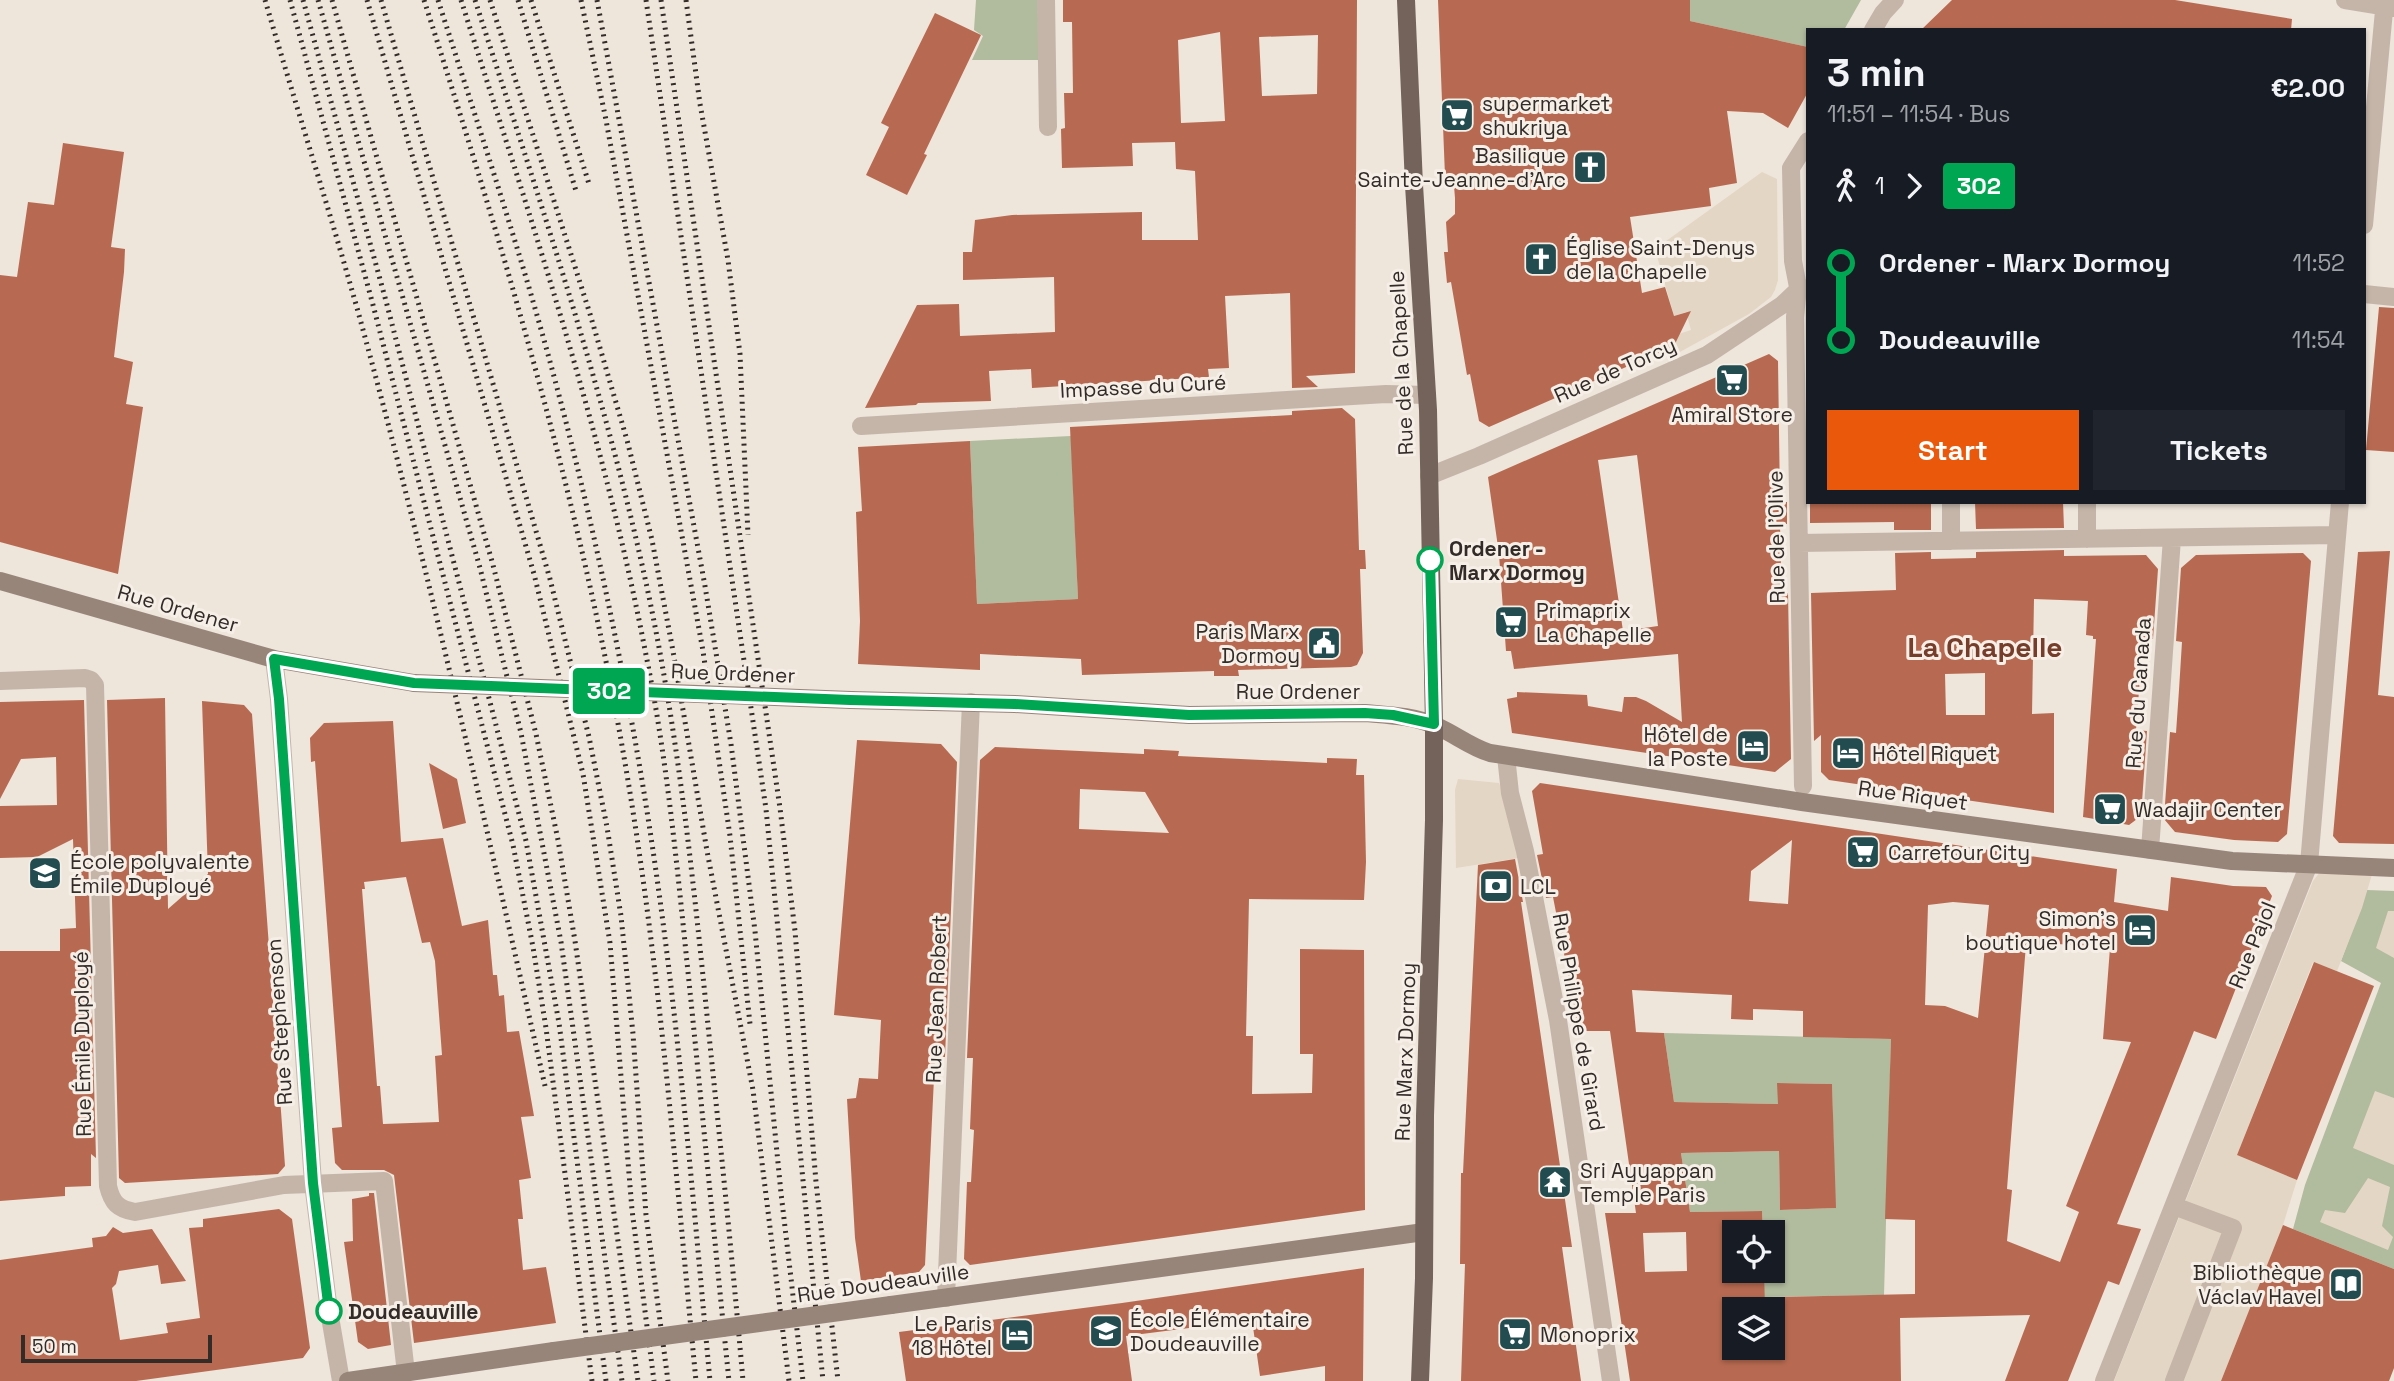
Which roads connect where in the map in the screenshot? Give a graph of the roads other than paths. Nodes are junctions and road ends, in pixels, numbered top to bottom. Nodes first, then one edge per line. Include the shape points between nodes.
1 (1046, 0) edge
2 (1406, 0) edge
3 (1895, 0) edge
4 (2345, 0) edge
5 (2388, 5) edge
6 (1874, 28) edge
7 (1048, 127) dead end
8 (1806, 144) edge
9 (2366, 207) edge
10 (1803, 286) edge
11 (2366, 294) edge
12 (2394, 298) edge
13 (1427, 395) junction
14 (861, 426) dead end
15 (1429, 476) junction
16 (1951, 504) edge
17 (2087, 504) edge
18 (2340, 504) edge
19 (2337, 536) junction
20 (2172, 538) junction
21 (2087, 539) junction
22 (1951, 541) junction
23 (1799, 543) junction
24 (0, 581) edge
25 (274, 659) junction
26 (0, 681) edge
27 (971, 702) junction
28 (1434, 724) junction
29 (1506, 756) junction
30 (1803, 786) dead end
31 (2150, 850) junction
32 (2309, 864) junction
33 (2394, 868) edge
34 (313, 1183) junction
35 (2174, 1206) junction
36 (1424, 1232) junction
37 (946, 1298) junction
38 (406, 1373) junction
39 (341, 1381) edge
40 (348, 1381) edge
41 (1420, 1381) edge
42 (1611, 1381) edge
43 (2104, 1381) edge
44 (2174, 1381) edge

1 - 7 street
2 - 13 main road, Rue de la Chapelle
3 - 6 street
4 - 5 street
5 - 9 street
8 - 10 street, Rue de l'Olive via 1791,169 1793,261
10 - 15 street, Rue de Torcy via 1707,355
10 - 23 street, Rue de l'Olive via 1795,317
11 - 12 street
13 - 14 street, Impasse du Curé
13 - 15 main road, Rue de la Chapelle
15 - 28 main road, Rue de la Chapelle
16 - 22 street
17 - 21 street
18 - 19 street, Rue Pajol
19 - 20 street
19 - 32 street, Rue Pajol
20 - 21 street
20 - 31 street, Rue du Canada
21 - 22 street
22 - 23 street
23 - 30 street, Rue de l'Olive
24 - 25 street, Rue Ordener
25 - 27 street, Rue Ordener, bridge via 414,683
25 - 34 street, Rue Stephenson
26 - 34 street, Rue Émile Duployé via 76,678 95,685 111,1197 123,1210 135,1212
27 - 28 street, Rue Ordener via 1189,715 1365,713
27 - 37 street, Rue Jean Robert
28 - 29 street, Rue Riquet via 1480,750
28 - 36 main road, Rue Marx Dormoy
29 - 31 street, Rue Riquet
29 - 42 street, Rue Philippe de Girard via 1558,1020
31 - 32 street, Rue Riquet via 2232,861
32 - 33 street, Rue Riquet
32 - 35 street, Rue Pajol
34 - 38 street via 384,1181
34 - 39 street, Rue Stephenson
35 - 43 street, Rue Pajol
35 - 44 street via 2233,1228
36 - 37 street, Rue Doudeauville
36 - 41 main road, Rue Marx Dormoy
37 - 38 street, Rue Doudeauville, bridge
38 - 40 street, Rue Doudeauville

